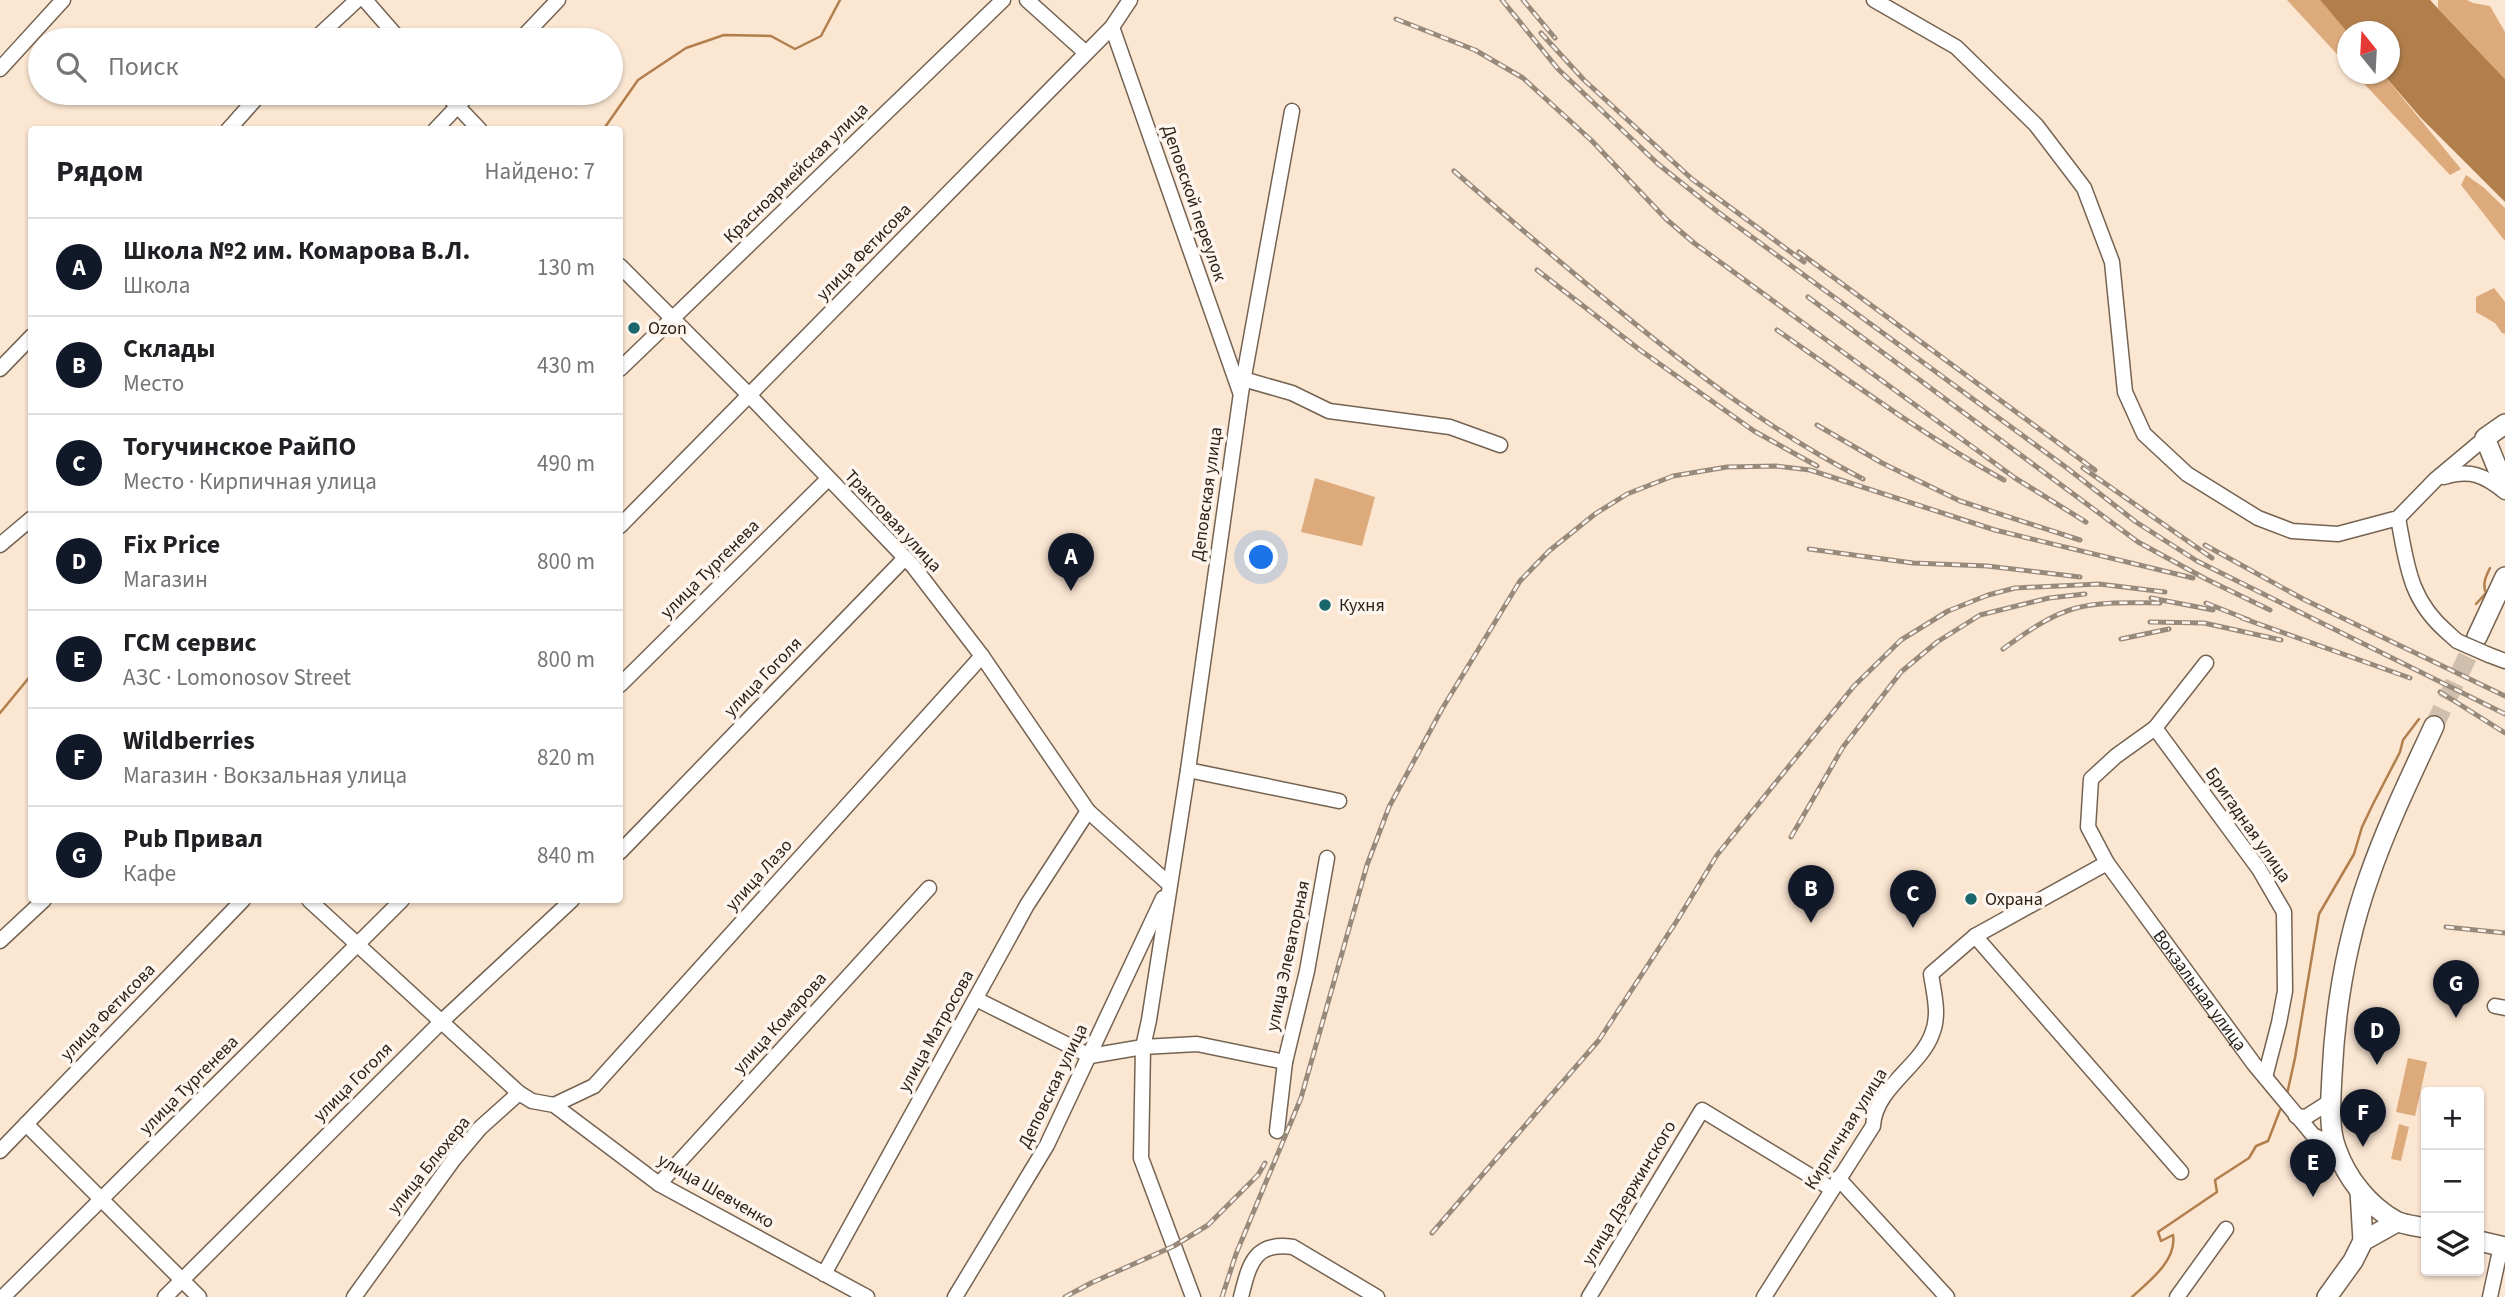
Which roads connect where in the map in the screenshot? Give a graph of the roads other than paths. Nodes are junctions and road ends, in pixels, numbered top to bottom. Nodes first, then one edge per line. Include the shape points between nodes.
1 (63, 0) edge
2 (357, 0) edge
3 (558, 0) edge
4 (1027, 0) edge
5 (1130, 0) edge
6 (1874, 0) edge
7 (370, 2) edge
8 (1001, 2) edge
9 (1112, 27) junction
10 (37, 28) edge
11 (327, 28) edge
12 (391, 28) edge
13 (531, 28) edge
14 (28, 38) edge
15 (1086, 53) junction
16 (0, 69) edge
17 (250, 105) edge
18 (457, 107) joint
19 (1292, 111) dead end
20 (232, 126) edge
21 (439, 126) edge
22 (476, 126) edge
23 (623, 270) edge
24 (673, 319) junction
25 (28, 340) edge
26 (623, 366) edge
27 (0, 369) edge
28 (1242, 386) junction
29 (750, 396) junction
30 (2505, 424) edge
31 (2484, 438) junction
32 (1500, 445) dead end
33 (828, 479) junction
34 (2436, 479) junction
35 (2505, 490) edge
36 (2398, 518) junction
37 (28, 521) edge
38 (623, 523) edge
39 (0, 545) edge
40 (905, 558) junction
41 (2505, 577) edge
42 (2505, 583) edge
43 (2483, 644) junction
44 (982, 656) junction
45 (2505, 661) edge
46 (2206, 663) dead end
47 (623, 682) edge
48 (2437, 727) tunnel mouth
49 (2155, 728) junction
50 (1188, 770) junction
51 (1339, 801) dead end
52 (1088, 811) junction
53 (623, 849) edge
54 (1327, 858) dead end
55 (2106, 863) junction
56 (1169, 884) junction
57 (929, 888) dead end
58 (41, 903) edge
59 (240, 903) edge
60 (312, 903) edge
61 (399, 903) edge
62 (569, 903) edge
63 (1975, 936) junction
64 (0, 941) edge
65 (358, 943) junction
66 (976, 999) junction
67 (442, 1021) junction
68 (1143, 1047) junction
69 (1090, 1056) junction
70 (1285, 1062) junction
71 (2265, 1077) junction
72 (519, 1093) junction
73 (2331, 1101) junction
74 (554, 1105) junction
75 (2296, 1116) junction
76 (26, 1124) junction
77 (1277, 1131) dead end
78 (2334, 1145) junction
79 (0, 1151) edge
80 (2181, 1172) dead end
81 (659, 1184) junction
82 (1835, 1184) junction
83 (2360, 1191) junction
84 (100, 1201) junction
85 (2397, 1222) junction
86 (2421, 1227) edge
87 (2226, 1229) dead end
88 (2363, 1241) junction
89 (2484, 1242) edge
90 (2503, 1247) edge
91 (824, 1274) junction
92 (181, 1280) junction
93 (3, 1297) edge
94 (165, 1297) edge
95 (199, 1297) edge
96 (354, 1297) edge
97 (867, 1297) edge
98 (955, 1297) edge
99 (1192, 1297) edge
100 (1241, 1297) edge
101 (1377, 1297) edge
102 (1589, 1297) edge
103 (1764, 1297) edge
104 (1947, 1297) edge
105 (2177, 1297) edge
106 (2326, 1297) edge
107 (2490, 1297) edge

1 - 10 street
2 - 11 street
3 - 13 street
4 - 15 street
5 - 9 street, улица Фетисова
6 - 36 street via 1956,47 2036,125 2084,188 2112,262 2125,392 2144,433 2187,474 2258,519 2292,531 2338,534
7 - 12 street
8 - 24 street, Красноармейская улица
9 - 15 street, улица Фетисова
9 - 28 street, Деповской переулок
14 - 16 street
15 - 29 street, улица Фетисова
17 - 20 street
18 - 21 street
18 - 22 street
19 - 28 street, Деповская улица
23 - 24 street, Трактовая улица
24 - 26 street, Красноармейская улица
24 - 29 street, Трактовая улица
25 - 27 street
28 - 32 street via 1292,393 1329,411 1450,427
28 - 50 street, Деповская улица
29 - 33 street, Трактовая улица
29 - 38 street, улица Фетисова
30 - 31 main road
31 - 34 street
31 - 35 main road
33 - 40 street, Трактовая улица
33 - 47 street, улица Тургенева
34 - 35 street via 2461,472
34 - 36 street
36 - 43 street, bridge via 2420,602 2458,641
37 - 39 street
40 - 44 street, Трактовая улица
40 - 53 street, улица Гоголя
41 - 43 main road
42 - 43 main road
43 - 45 street
44 - 52 street, Трактовая улица
44 - 74 street, улица Лазо via 594,1086
46 - 49 street, Вокзальная улица
48 - 73 main road via 2368,879 2339,1003
49 - 55 street, Вокзальная улица via 2091,779 2088,827
49 - 71 street, Бригадная улица via 2259,869 2284,912 2285,991
50 - 51 street
50 - 56 street, Деповская улица
52 - 56 street, Трактовая улица
52 - 66 street, улица Матросова via 1027,905
54 - 70 street, улица Элеваторная
55 - 63 street, Кирпичная улица
55 - 71 street, Вокзальная улица
56 - 68 street, Деповская улица
56 - 69 street, Деповская улица
57 - 81 street, улица Комарова
58 - 64 street
59 - 76 street, улица Фетисова
60 - 65 street
61 - 65 street, улица Тургенева
62 - 67 street, улица Гоголя
63 - 80 street
63 - 82 street, Кирпичная улица via 1931,974 1937,1012 1933,1033 1890,1090 1873,1126
65 - 67 street
65 - 84 street, улица Тургенева
66 - 69 street
66 - 91 street, улица Матросова
67 - 72 street
67 - 92 street, улица Гоголя
68 - 69 street
68 - 70 street via 1197,1044
68 - 99 street, Деповская улица via 1141,1158
69 - 98 street, Деповская улица via 1047,1145
70 - 77 street, улица Элеваторная
71 - 75 street, Вокзальная улица
72 - 74 street
72 - 96 street, улица Блюхера via 454,1159
73 - 75 street via 2306,1117
73 - 78 main road
74 - 81 street, улица Шевченко
75 - 78 street, Вокзальная улица via 2313,1135
76 - 79 street, улица Фетисова
76 - 84 street
78 - 83 main road
81 - 91 street, улица Шевченко
82 - 102 street, улица Дзержинского via 1702,1110
82 - 103 street, Кирпичная улица
82 - 104 street
83 - 85 main road
83 - 88 main road
84 - 92 street
84 - 93 street, улица Тургенева
85 - 86 main road
85 - 88 main road
87 - 105 street
88 - 106 main road
89 - 90 main road
90 - 107 street
91 - 97 street, улица Шевченко
92 - 94 street, улица Гоголя
92 - 95 street
100 - 101 street via 1250,1263 1278,1244 1293,1247

